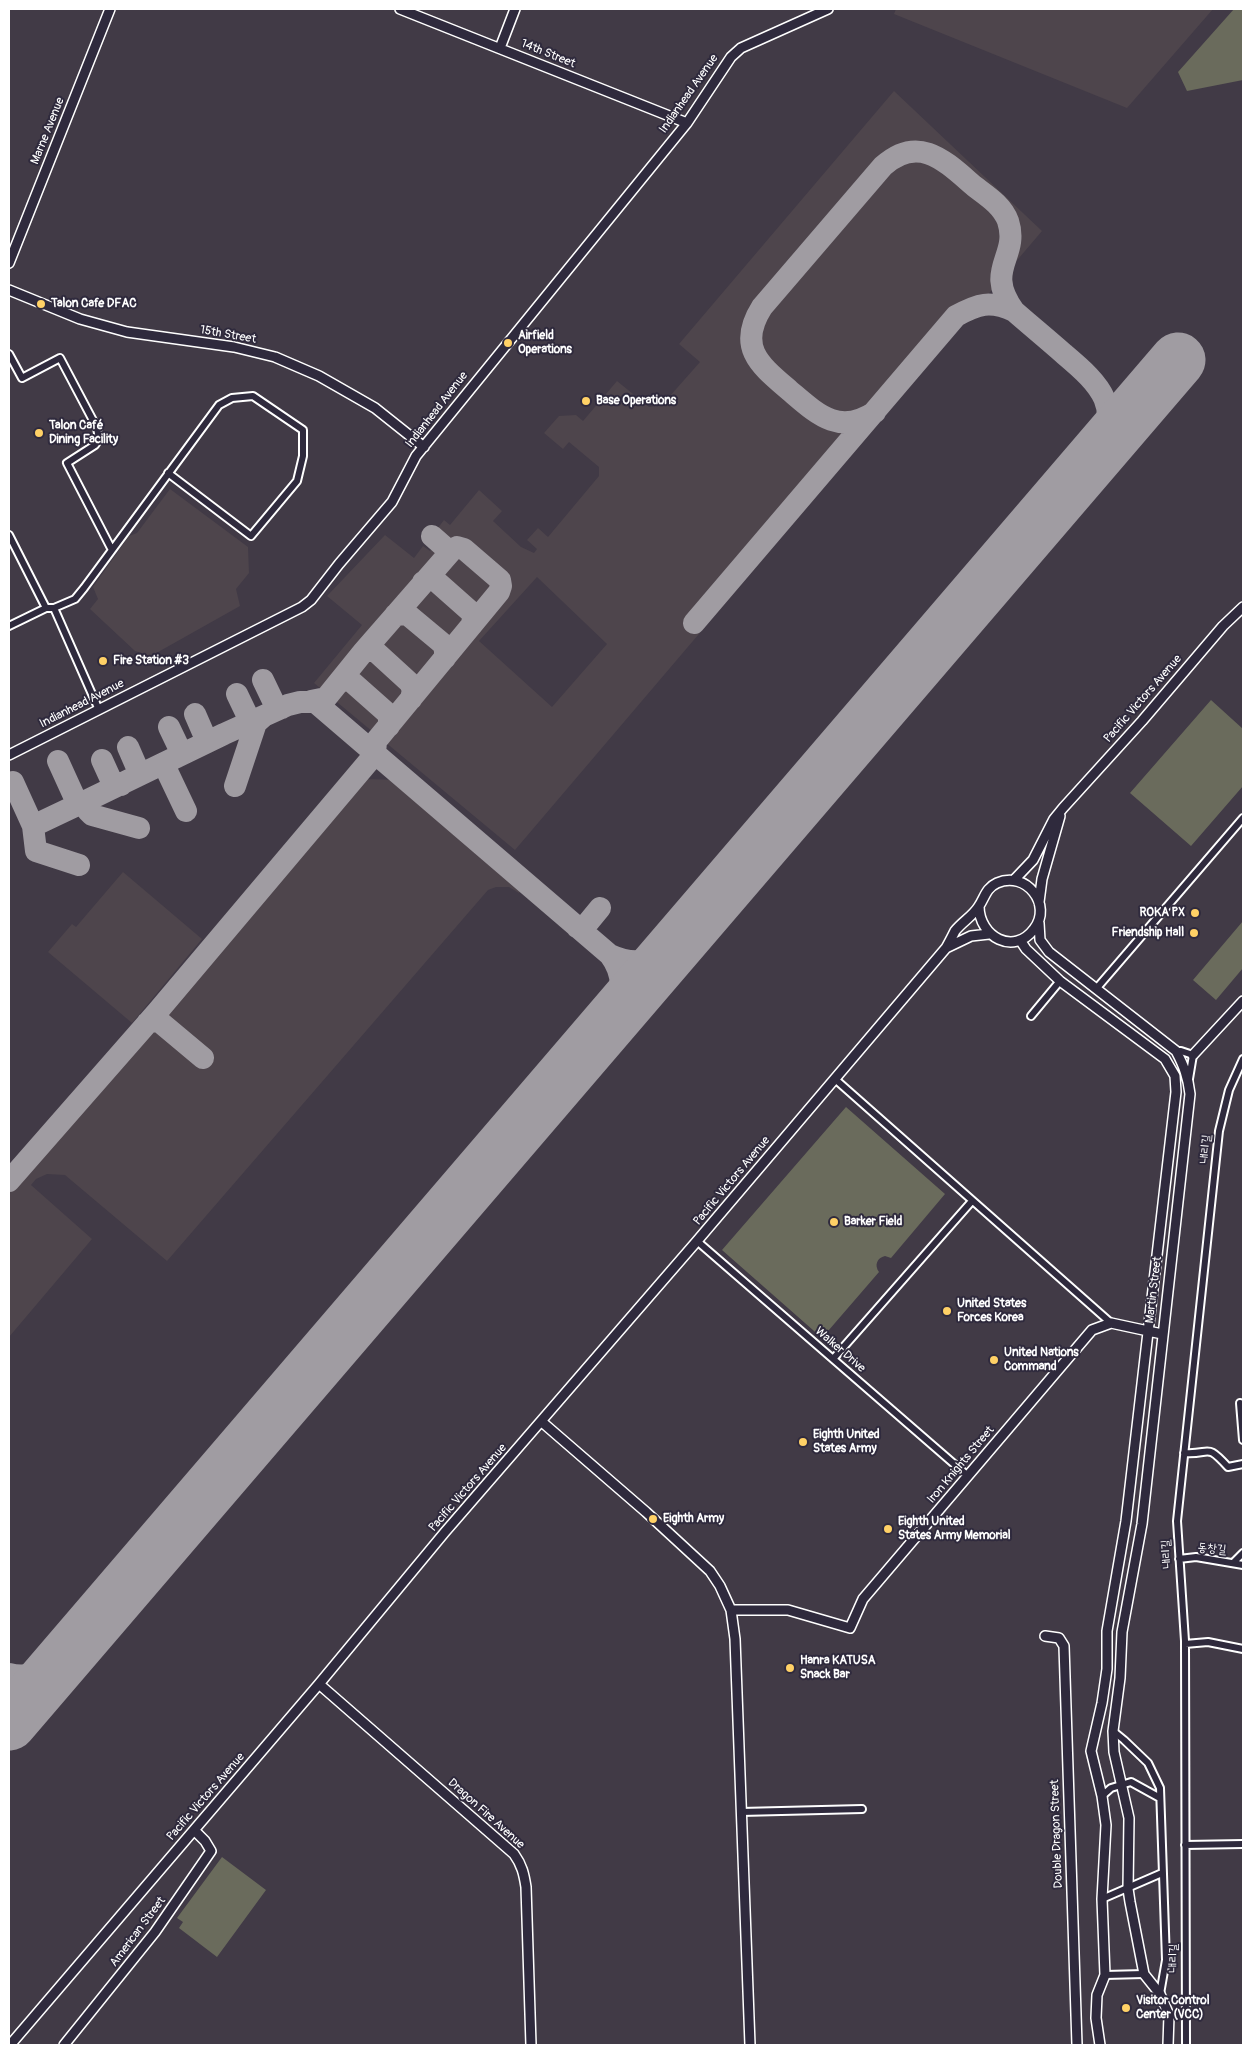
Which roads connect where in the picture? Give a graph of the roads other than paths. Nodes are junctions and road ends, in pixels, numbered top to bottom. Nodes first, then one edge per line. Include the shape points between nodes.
1 (110, 9) edge
2 (400, 9) edge
3 (515, 9) edge
4 (828, 9) edge
5 (500, 48) junction
6 (686, 123) junction
7 (9, 263) edge
8 (9, 290) edge
9 (9, 354) edge
10 (424, 447) junction
11 (168, 473) junction
12 (9, 535) edge
13 (112, 550) junction
14 (1243, 607) edge
15 (46, 608) junction
16 (54, 608) junction
17 (9, 626) edge
18 (99, 710) junction
19 (9, 756) edge
20 (1063, 808) junction
21 (1243, 818) edge
22 (1014, 880) junction
23 (1039, 903) junction
24 (980, 906) junction
25 (1040, 918) junction
26 (990, 934) junction
27 (1020, 940) junction
28 (946, 948) junction
29 (1060, 981) junction
30 (1096, 989) junction
31 (1243, 1001) edge
32 (1031, 1016) dead end
33 (1176, 1051) junction
34 (1193, 1056) junction
35 (1243, 1059) edge
36 (1241, 1068) edge
37 (1189, 1078) junction
38 (835, 1079) junction
39 (972, 1201) junction
40 (697, 1241) junction
41 (1111, 1323) junction
42 (1148, 1331) junction
43 (1162, 1334) junction
44 (833, 1359) junction
45 (1240, 1403) dead end
46 (542, 1422) junction
47 (1243, 1434) edge
48 (1243, 1440) edge
49 (1184, 1453) junction
50 (1243, 1464) edge
51 (968, 1476) junction
52 (1243, 1553) edge
53 (1179, 1559) junction
54 (1234, 1562) junction
55 (1243, 1565) edge
56 (731, 1610) junction
57 (1045, 1636) dead end
58 (1185, 1644) junction
59 (1243, 1649) edge
60 (319, 1684) junction
61 (1112, 1731) junction
62 (1122, 1783) junction
63 (1102, 1796) junction
64 (1160, 1798) junction
65 (862, 1809) dead end
66 (742, 1812) junction
67 (194, 1830) junction
68 (1243, 1844) edge
69 (1185, 1845) junction
70 (1162, 1870) junction
71 (1128, 1889) junction
72 (1102, 1898) junction
73 (1144, 1974) junction
74 (1105, 1975) junction
75 (1160, 1994) junction
76 (10, 2045) edge
77 (64, 2045) edge
78 (531, 2045) edge
79 (750, 2045) edge
80 (1077, 2045) edge
81 (1100, 2045) edge
82 (1168, 2045) edge
83 (1186, 2045) edge

1 - 7 main road, Marne Avenue
2 - 5 main road, 14th Street
3 - 5 main road
4 - 6 main road, Indianhead Avenue via 736,52 720,70
5 - 6 main road, 14th Street
6 - 10 main road, Indianhead Avenue
8 - 10 main road, 15th Street via 80,319 127,332 234,347 275,357 319,376 375,408
9 - 13 street via 22,378 60,358 97,428 95,445 67,463
10 - 18 main road, Indianhead Avenue via 392,502 311,600 261,629
11 - 11 street via 251,536 297,481 303,456 303,430 253,396 232,398 219,405
11 - 13 street
12 - 15 street
13 - 16 street via 75,598
14 - 20 main road, Pacific Victors Avenue
15 - 16 street
15 - 17 street
16 - 18 street
18 - 19 main road, Indianhead Avenue
20 - 22 main road, Pacific Victors Avenue via 1054,818 1033,860
20 - 23 main road via 1042,879
21 - 30 street
22 - 23 main road via 1030,888
22 - 24 main road via 992,886
23 - 25 main road
24 - 26 main road via 981,921
24 - 28 main road, Pacific Victors Avenue via 955,932
25 - 27 main road via 1033,931
25 - 30 main road, Martin Street via 1039,935 1049,952
26 - 27 main road via 1002,940
26 - 28 main road via 963,938
27 - 29 main road, Martin Street
28 - 38 main road, Pacific Victors Avenue
29 - 32 street
29 - 42 main road, Martin Street via 1165,1060 1175,1076 1176,1092
30 - 33 main road, Martin Street
31 - 34 main road
33 - 34 street
33 - 37 main road, Martin Street
34 - 37 street
35 - 36 street, 내리길
36 - 49 street, 내리길 via 1229,1090 1219,1131
37 - 43 main road, Martin Street via 1190,1094
38 - 39 street
38 - 40 main road, Pacific Victors Avenue
39 - 41 street
39 - 44 street
40 - 44 street, Walker Drive
40 - 46 main road, Pacific Victors Avenue
41 - 42 main road
41 - 51 main road, Iron Knights Street via 1092,1330
42 - 43 main road
42 - 63 main road, Martin Street via 1126,1521 1107,1631 1102,1703 1091,1751
43 - 61 main road, Martin Street via 1142,1524 1122,1632 1120,1678
44 - 51 street, Walker Drive
45 - 47 street
46 - 56 main road via 710,1571
46 - 60 main road, Pacific Victors Avenue via 439,1539
47 - 48 street
49 - 50 street via 1197,1454 1207,1450 1228,1467
49 - 53 street, 내리길 via 1176,1521
51 - 56 main road, Iron Knights Street via 864,1599 850,1628 788,1610
52 - 54 street
53 - 54 street, 동창길 via 1196,1557
53 - 58 street, 내리길
54 - 55 street, 동창길
56 - 66 main road
57 - 80 main road, Double Dragon Street via 1059,1638 1064,1646
58 - 59 street via 1208,1642
58 - 69 street, 내리길
60 - 67 main road, Pacific Victors Avenue
60 - 78 main road, Dragon Fire Avenue via 521,1863 526,1887
61 - 62 main road, Martin Street
61 - 64 street via 1148,1763 1160,1788
62 - 63 street
62 - 64 street via 1131,1782
62 - 71 main road, Martin Street via 1129,1818
63 - 72 main road, Martin Street via 1106,1825
64 - 70 street
65 - 66 street
66 - 79 main road
67 - 76 main road, Pacific Victors Avenue
67 - 77 main road, American Street via 211,1851 204,1863 155,1932
68 - 69 street
69 - 83 street, 내리길
70 - 71 street
70 - 75 street via 1166,1960
71 - 72 street
71 - 73 main road, Martin Street
72 - 74 main road, Martin Street
73 - 74 street
73 - 75 main road
74 - 81 main road via 1097,1995
75 - 82 main road via 1168,2015

